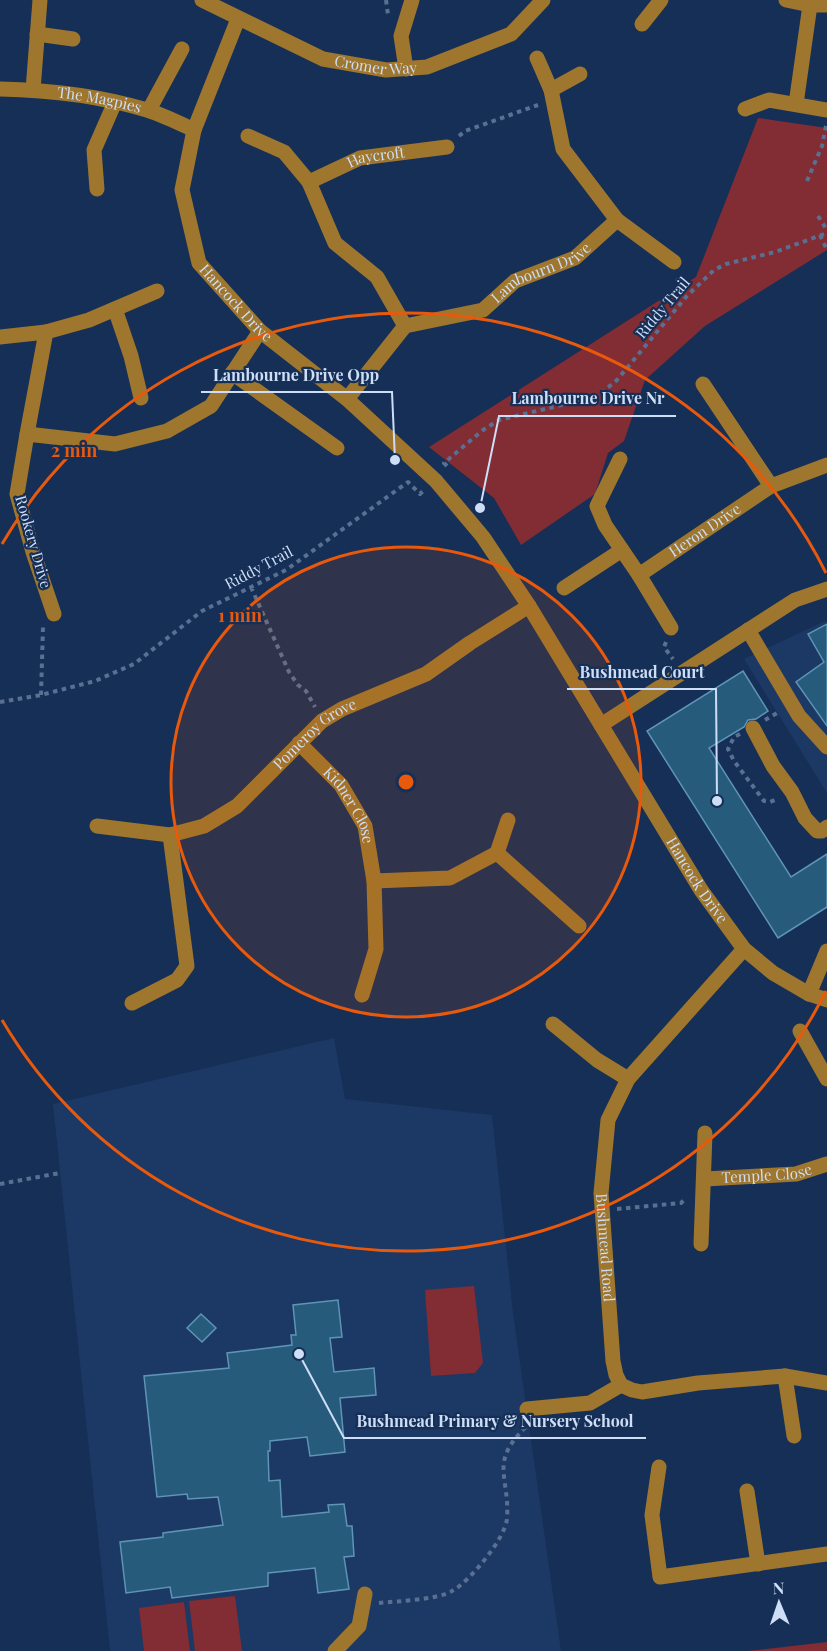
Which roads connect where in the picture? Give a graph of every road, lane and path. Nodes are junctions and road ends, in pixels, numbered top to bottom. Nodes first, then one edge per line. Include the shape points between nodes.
1 (40, 0) edge
2 (202, 0) edge
3 (412, 0) edge
4 (543, 0) edge
5 (661, 0) edge
6 (786, 0) edge
7 (810, 5) junction
8 (827, 5) edge
9 (238, 19) junction
10 (642, 24) dead end
11 (37, 34) junction
12 (73, 39) dead end
13 (182, 50) dead end
14 (537, 58) dead end
15 (406, 69) junction
16 (580, 74) dead end
17 (0, 89) edge
18 (33, 90) junction
19 (552, 95) junction
20 (115, 102) junction
21 (796, 104) junction
22 (745, 108) dead end
23 (149, 110) junction
24 (827, 110) edge
25 (827, 123) edge
26 (194, 130) junction
27 (249, 136) dead end
28 (447, 147) joint
29 (824, 147) edge
30 (309, 182) junction
31 (807, 182) dead end
32 (97, 189) dead end
33 (818, 216) dead end
34 (617, 220) junction
35 (827, 231) edge
36 (820, 235) junction
37 (827, 250) edge
38 (674, 262) dead end
39 (157, 291) dead end
40 (115, 309) junction
41 (405, 326) junction
42 (260, 331) junction
43 (46, 332) junction
44 (0, 337) edge
45 (232, 373) junction
46 (703, 384) dead end
47 (141, 398) dead end
48 (347, 399) junction
49 (27, 434) junction
50 (337, 448) dead end
51 (620, 459) dead end
52 (827, 465) edge
53 (450, 470) dead end
54 (771, 486) junction
55 (420, 494) dead end
56 (622, 550) junction
57 (639, 575) junction
58 (251, 587) junction
59 (564, 588) dead end
60 (827, 589) edge
61 (529, 606) junction
62 (54, 614) joint
63 (671, 628) dead end
64 (748, 630) junction
65 (41, 695) junction
66 (0, 702) edge
67 (322, 721) junction
68 (601, 725) junction
69 (753, 728) joint
70 (299, 743) junction
71 (827, 747) edge
72 (792, 792) junction
73 (508, 820) dead end
74 (97, 826) dead end
75 (827, 826) edge
76 (170, 835) junction
77 (497, 853) junction
78 (374, 881) junction
79 (579, 926) dead end
80 (744, 949) junction
81 (827, 951) edge
82 (809, 994) junction
83 (362, 995) dead end
84 (827, 1000) edge
85 (132, 1003) dead end
86 (553, 1024) dead end
87 (800, 1031) dead end
88 (628, 1079) junction
89 (827, 1079) edge
90 (705, 1133) dead end
91 (827, 1164) edge
92 (60, 1173) dead end
93 (705, 1179) junction
94 (0, 1184) edge
95 (601, 1211) junction
96 (701, 1244) dead end
97 (785, 1376) junction
98 (827, 1383) edge
99 (621, 1385) junction
100 (529, 1416) joint
101 (794, 1436) dead end
102 (659, 1467) dead end
103 (747, 1491) dead end
104 (827, 1554) edge
105 (759, 1564) junction
106 (364, 1599) joint
107 (335, 1651) edge

1 - 11 street
2 - 9 street, Cromer Way
3 - 15 street via 401,36
4 - 15 street, Cromer Way via 511,34 427,67
5 - 10 street
6 - 7 street
7 - 8 street
7 - 21 street
9 - 15 street, Cromer Way via 322,59 386,70
9 - 26 street, Hancock Drive
11 - 12 street
11 - 18 street
13 - 23 street
14 - 19 street
16 - 19 street
17 - 18 street, The Magpies
18 - 20 street, The Magpies
19 - 28 path via 465,131
19 - 34 street via 563,149
20 - 23 street, The Magpies
20 - 32 street via 94,150
21 - 22 street via 769,99
21 - 24 street
23 - 26 street, The Magpies
25 - 29 path
26 - 42 street, Hancock Drive via 182,190 199,263
27 - 30 street via 284,152
28 - 30 street, Haycroft via 360,158
29 - 31 path
30 - 41 street via 335,243 377,277
33 - 35 path
34 - 38 street
34 - 41 street, Lambourn Drive via 574,258 514,282 483,310
35 - 36 path, Riddy Trail
36 - 37 path
36 - 53 path, Riddy Trail via 714,270 686,297 617,380 600,394 499,420 444,463
39 - 40 street
40 - 43 street
40 - 47 street
41 - 48 street
42 - 45 street
42 - 48 street, Hancock Drive
43 - 44 street
43 - 49 street, Rookery Drive
45 - 49 street via 211,406 167,431 115,444
45 - 50 street
46 - 54 street
48 - 61 street, Hancock Drive via 436,481 483,537
49 - 62 street, Rookery Drive via 17,494
51 - 56 street via 597,506
52 - 54 street, Heron Drive
54 - 57 street, Heron Drive
55 - 58 path, Riddy Trail via 408,482 286,570
56 - 57 street
56 - 59 street
57 - 63 street
58 - 65 path, Riddy Trail via 202,611 134,664 95,681
58 - 67 path via 289,672 306,691
60 - 64 street via 795,600
61 - 67 street, Pomeroy Grove via 426,674
61 - 68 street, Hancock Drive
62 - 65 path via 44,623
64 - 68 street
64 - 71 street via 799,716
65 - 66 path, Riddy Trail
67 - 70 street, Pomeroy Grove
68 - 80 street, Hancock Drive via 701,890
69 - 72 street
69 - 72 path via 730,744 734,761 764,801
70 - 76 street, Pomeroy Grove via 237,806 204,826
70 - 78 street, Kidner Close via 341,785 364,826
72 - 75 street via 809,824 817,831
73 - 77 street
74 - 76 street, Pomeroy Grove
76 - 85 street via 187,966 177,980
77 - 78 street via 450,878
77 - 79 street
78 - 83 street, Kidner Close via 376,949
80 - 82 street, Hancock Drive via 773,973
80 - 88 street, Bushmead Road
81 - 82 street
82 - 84 street, Hancock Drive
86 - 88 street via 597,1060
87 - 89 street
88 - 95 street, Bushmead Road via 608,1120
90 - 93 street
91 - 93 street, Temple Close via 796,1174
92 - 94 path
93 - 95 path via 681,1203
93 - 96 street
95 - 99 street, Bushmead Road via 613,1361
97 - 98 street
97 - 99 street via 642,1392
97 - 101 street
99 - 100 street via 590,1403
100 - 106 path via 506,1453 502,1475 507,1522 492,1553 452,1591 425,1598
102 - 105 street via 652,1515 660,1577
103 - 105 street
104 - 105 street
106 - 107 street via 359,1626

